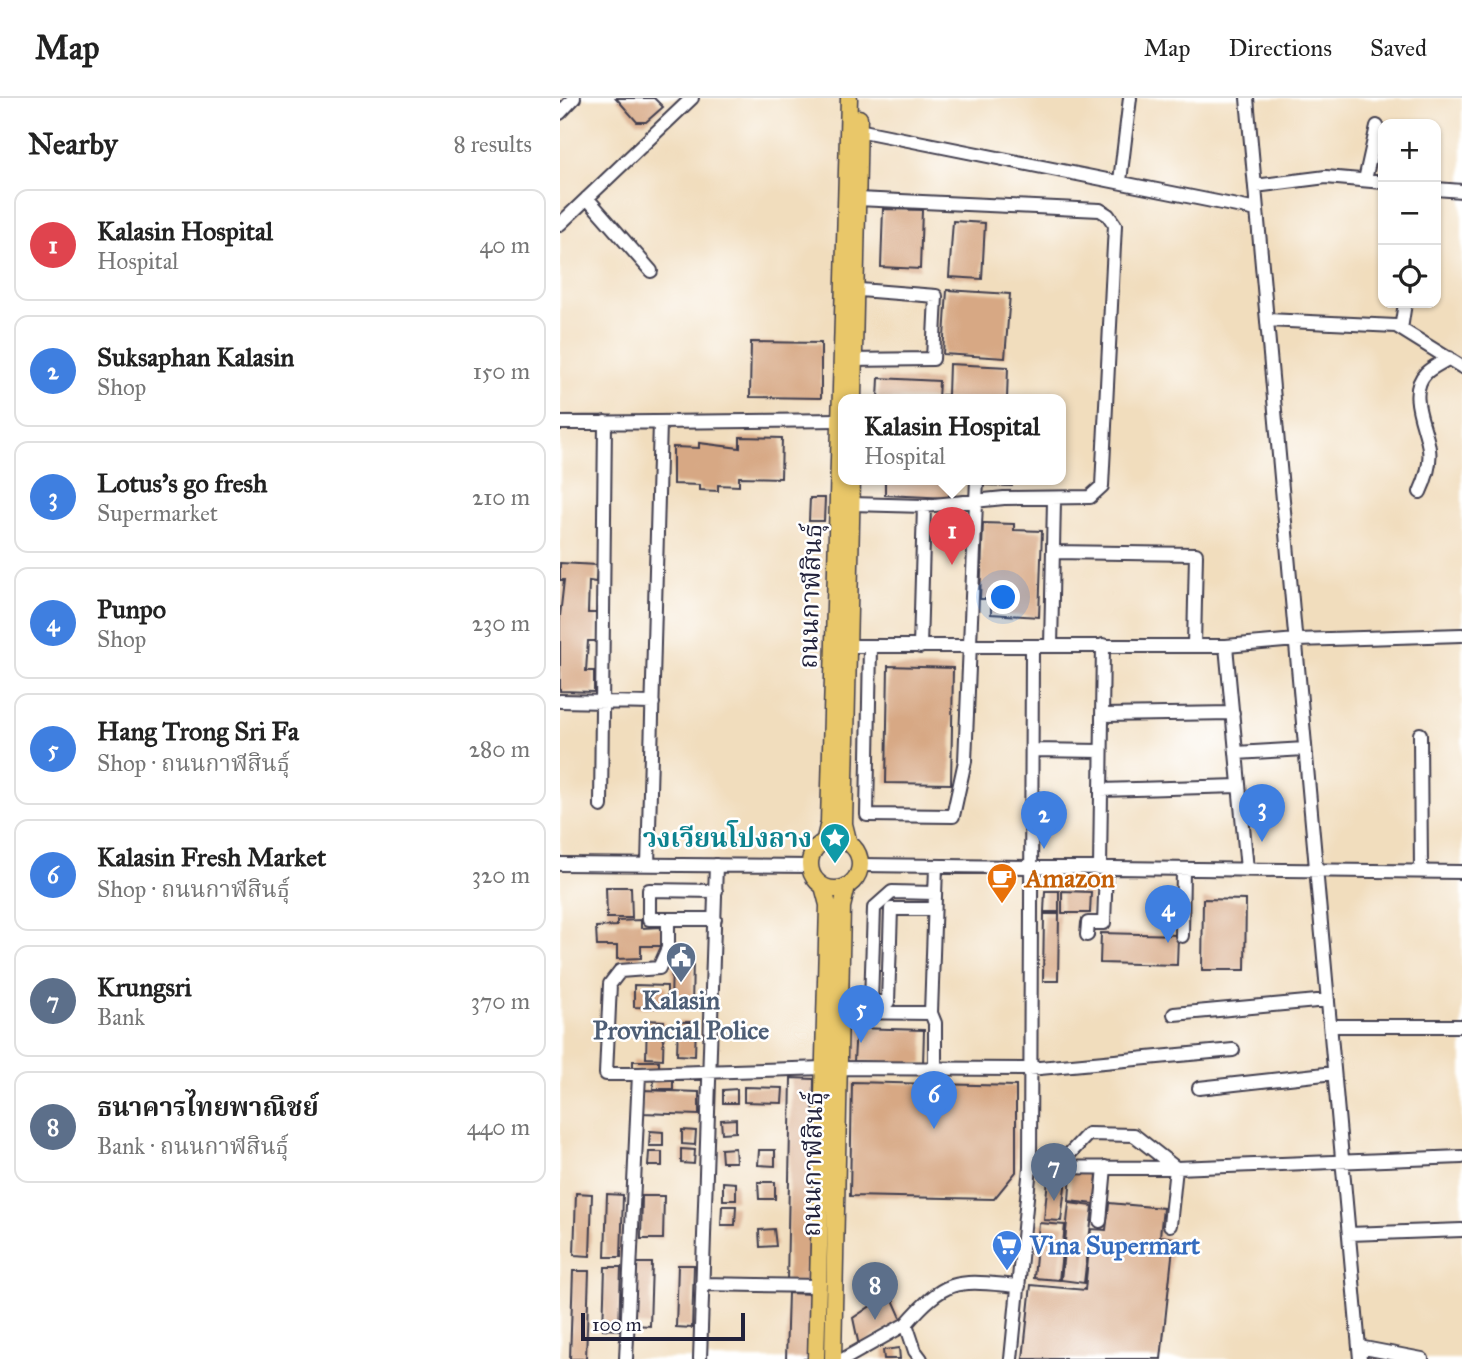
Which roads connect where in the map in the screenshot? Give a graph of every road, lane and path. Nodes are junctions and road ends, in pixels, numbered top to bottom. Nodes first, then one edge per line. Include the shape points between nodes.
1 (574, 98) edge
2 (692, 98) edge
3 (849, 98) edge
4 (859, 98) edge
5 (1130, 98) edge
6 (1247, 98) edge
7 (560, 113) edge
8 (1377, 126) dead end
9 (853, 129) junction
10 (1365, 180) junction
11 (1120, 181) junction
12 (1378, 181) edge
13 (1255, 186) junction
14 (1441, 189) edge
15 (1462, 191) edge
16 (587, 198) junction
17 (857, 199) junction
18 (1257, 209) junction
19 (560, 224) edge
20 (651, 271) dead end
21 (849, 290) junction
22 (1404, 308) edge
23 (1267, 320) junction
24 (1401, 329) junction
25 (1449, 358) junction
26 (848, 360) junction
27 (1462, 367) edge
28 (843, 394) edge
29 (852, 394) edge
30 (838, 420) edge
31 (605, 422) junction
32 (660, 422) junction
33 (560, 423) edge
34 (840, 485) edge
35 (852, 485) edge
36 (977, 485) edge
37 (1420, 492) dead end
38 (976, 500) junction
39 (1054, 500) junction
40 (852, 504) junction
41 (924, 506) junction
42 (1053, 552) junction
43 (1462, 635) edge
44 (1296, 640) junction
45 (841, 646) junction
46 (870, 646) junction
47 (1032, 646) junction
48 (1051, 646) junction
49 (1103, 646) junction
50 (1194, 646) junction
51 (1226, 646) junction
52 (920, 647) junction
53 (968, 647) junction
54 (560, 701) edge
55 (602, 701) junction
56 (653, 703) junction
57 (1233, 713) junction
58 (1102, 715) junction
59 (1420, 734) dead end
60 (1306, 749) junction
61 (1032, 750) junction
62 (1101, 751) junction
63 (1236, 753) junction
64 (845, 764) junction
65 (868, 764) junction
66 (1239, 786) junction
67 (1101, 790) junction
68 (601, 806) dead end
69 (824, 843) junction
70 (849, 844) junction
71 (560, 864) edge
72 (648, 865) junction
73 (716, 865) junction
74 (860, 865) junction
75 (810, 866) junction
76 (936, 867) junction
77 (1032, 868) junction
78 (1103, 868) junction
79 (1183, 869) junction
80 (1247, 869) junction
81 (1316, 871) junction
82 (1421, 872) junction
83 (1462, 872) edge
84 (823, 886) junction
85 (847, 886) junction
86 (716, 891) junction
87 (935, 893) junction
88 (934, 909) junction
89 (668, 919) junction
90 (715, 919) junction
91 (1087, 935) dead end
92 (1182, 936) dead end
93 (1328, 1000) junction
94 (840, 1012) junction
95 (931, 1013) junction
96 (1174, 1014) dead end
97 (1330, 1026) junction
98 (1462, 1026) edge
99 (1233, 1050) dead end
100 (832, 1068) junction
101 (935, 1068) junction
102 (1029, 1069) junction
103 (709, 1073) junction
104 (1334, 1073) junction
105 (639, 1074) junction
106 (1199, 1087) dead end
107 (1462, 1157) edge
108 (1342, 1162) junction
109 (1030, 1167) junction
110 (1057, 1167) junction
111 (1105, 1167) junction
112 (1176, 1168) junction
113 (1100, 1221) dead end
114 (1170, 1225) dead end
115 (1462, 1230) edge
116 (1349, 1234) junction
117 (702, 1284) junction
118 (819, 1286) junction
119 (1019, 1286) junction
120 (906, 1324) junction
121 (1359, 1353) edge
122 (626, 1359) edge
123 (699, 1359) edge
124 (816, 1359) edge
125 (833, 1359) edge
126 (844, 1359) edge
127 (921, 1359) edge
128 (1011, 1359) edge
129 (1422, 1359) edge

1 - 7 street
2 - 16 street
3 - 9 main road, ถนนกาฬสินธุ์
4 - 9 main road, ถนนกาฬสินธุ์
5 - 11 street
6 - 13 street
8 - 10 street
9 - 11 street
9 - 17 main road, ถนนกาฬสินธุ์
9 - 21 main road, ถนนกาฬสินธุ์
10 - 12 street
10 - 13 street via 1326,177
11 - 18 street
13 - 18 street
14 - 15 street
16 - 19 street
16 - 20 street
17 - 21 main road, ถนนกาฬสินธุ์
17 - 39 street via 1100,210 1115,225 1102,486 1090,497
18 - 23 street
21 - 26 main road, ถนนกาฬสินธุ์
21 - 26 street via 936,296 933,359
22 - 24 street
23 - 24 street via 1353,322
23 - 44 street
24 - 25 street
25 - 27 street
25 - 37 street via 1424,375 1420,387 1419,416 1429,449 1427,477
26 - 28 main road, ถนนกาฬสินธุ์
26 - 29 main road, ถนนกาฬสินธุ์
30 - 32 street
31 - 32 street
31 - 33 street
31 - 55 street
32 - 56 street
34 - 45 main road, ถนนกาฬสินธุ์
35 - 40 main road, ถนนกาฬสินธุ์
36 - 38 street
38 - 39 street
38 - 41 street
38 - 53 street
39 - 42 street
40 - 41 street
40 - 45 main road, ถนนกาฬสินธุ์
41 - 52 street
42 - 48 street
42 - 50 street via 1196,554
43 - 44 street
44 - 51 street
44 - 60 street
45 - 46 street
45 - 64 main road, ถนนกาฬสินธุ์
45 - 69 main road, ถนนกาฬสินธุ์
46 - 52 street
46 - 65 street
47 - 48 street
47 - 53 street
47 - 61 street
48 - 49 street
49 - 50 street
49 - 58 street
50 - 51 street
51 - 57 street
52 - 53 street
53 - 65 street via 965,761 953,816 867,815
54 - 55 street
55 - 56 street
55 - 68 street
56 - 72 street
57 - 58 street
57 - 63 street
58 - 62 street
59 - 82 street
60 - 63 street
60 - 81 street
61 - 62 street
61 - 77 street
62 - 67 street
63 - 66 street
64 - 65 street
64 - 70 main road, ถนนกาฬสินธุ์ via 844,824
66 - 67 street
66 - 80 street
67 - 78 street
69 - 70 main road
69 - 75 main road via 815,851
70 - 74 main road
71 - 72 street
72 - 73 street
73 - 75 street
73 - 86 street
74 - 76 street
74 - 85 main road
75 - 84 main road
76 - 77 street
76 - 87 street
77 - 78 street
77 - 102 street
78 - 79 street
78 - 91 street via 1104,923 1088,923
79 - 80 street
79 - 92 street
80 - 81 street
81 - 82 street
81 - 93 street
82 - 83 street
84 - 85 main road
84 - 100 main road, ถนนกาฬสินธุ์ via 828,905
85 - 94 main road, ถนนกาฬสินธุ์ via 842,907
86 - 89 street via 649,890 649,919
86 - 90 street
87 - 88 street
87 - 88 street via 892,892 874,908 871,1002 888,1002 891,909
88 - 95 street
89 - 90 street
89 - 105 street via 668,948 659,968 620,971 610,984 606,1074
90 - 103 street
93 - 96 street
93 - 97 street
94 - 95 street
94 - 100 main road, ถนนกาฬสินธุ์
95 - 101 street via 936,1023
97 - 98 street
97 - 104 street
99 - 102 street
100 - 101 street
100 - 103 street
100 - 118 main road, ถนนกาฬสินธุ์
100 - 125 main road, ถนนกาฬสินธุ์
101 - 102 street
102 - 109 street
103 - 105 street
103 - 117 street
104 - 106 street
104 - 108 street
105 - 122 street
107 - 108 street
108 - 112 street
108 - 116 street
109 - 110 street
109 - 119 street
110 - 111 street
110 - 112 street via 1088,1134 1133,1135
111 - 112 street
111 - 113 street
112 - 114 street
115 - 116 street
116 - 121 street
117 - 118 street
117 - 123 street
118 - 124 main road, ถนนกาฬสินธุ์
119 - 120 street via 962,1281 924,1303
119 - 128 street
120 - 126 street
120 - 127 street
121 - 129 street

